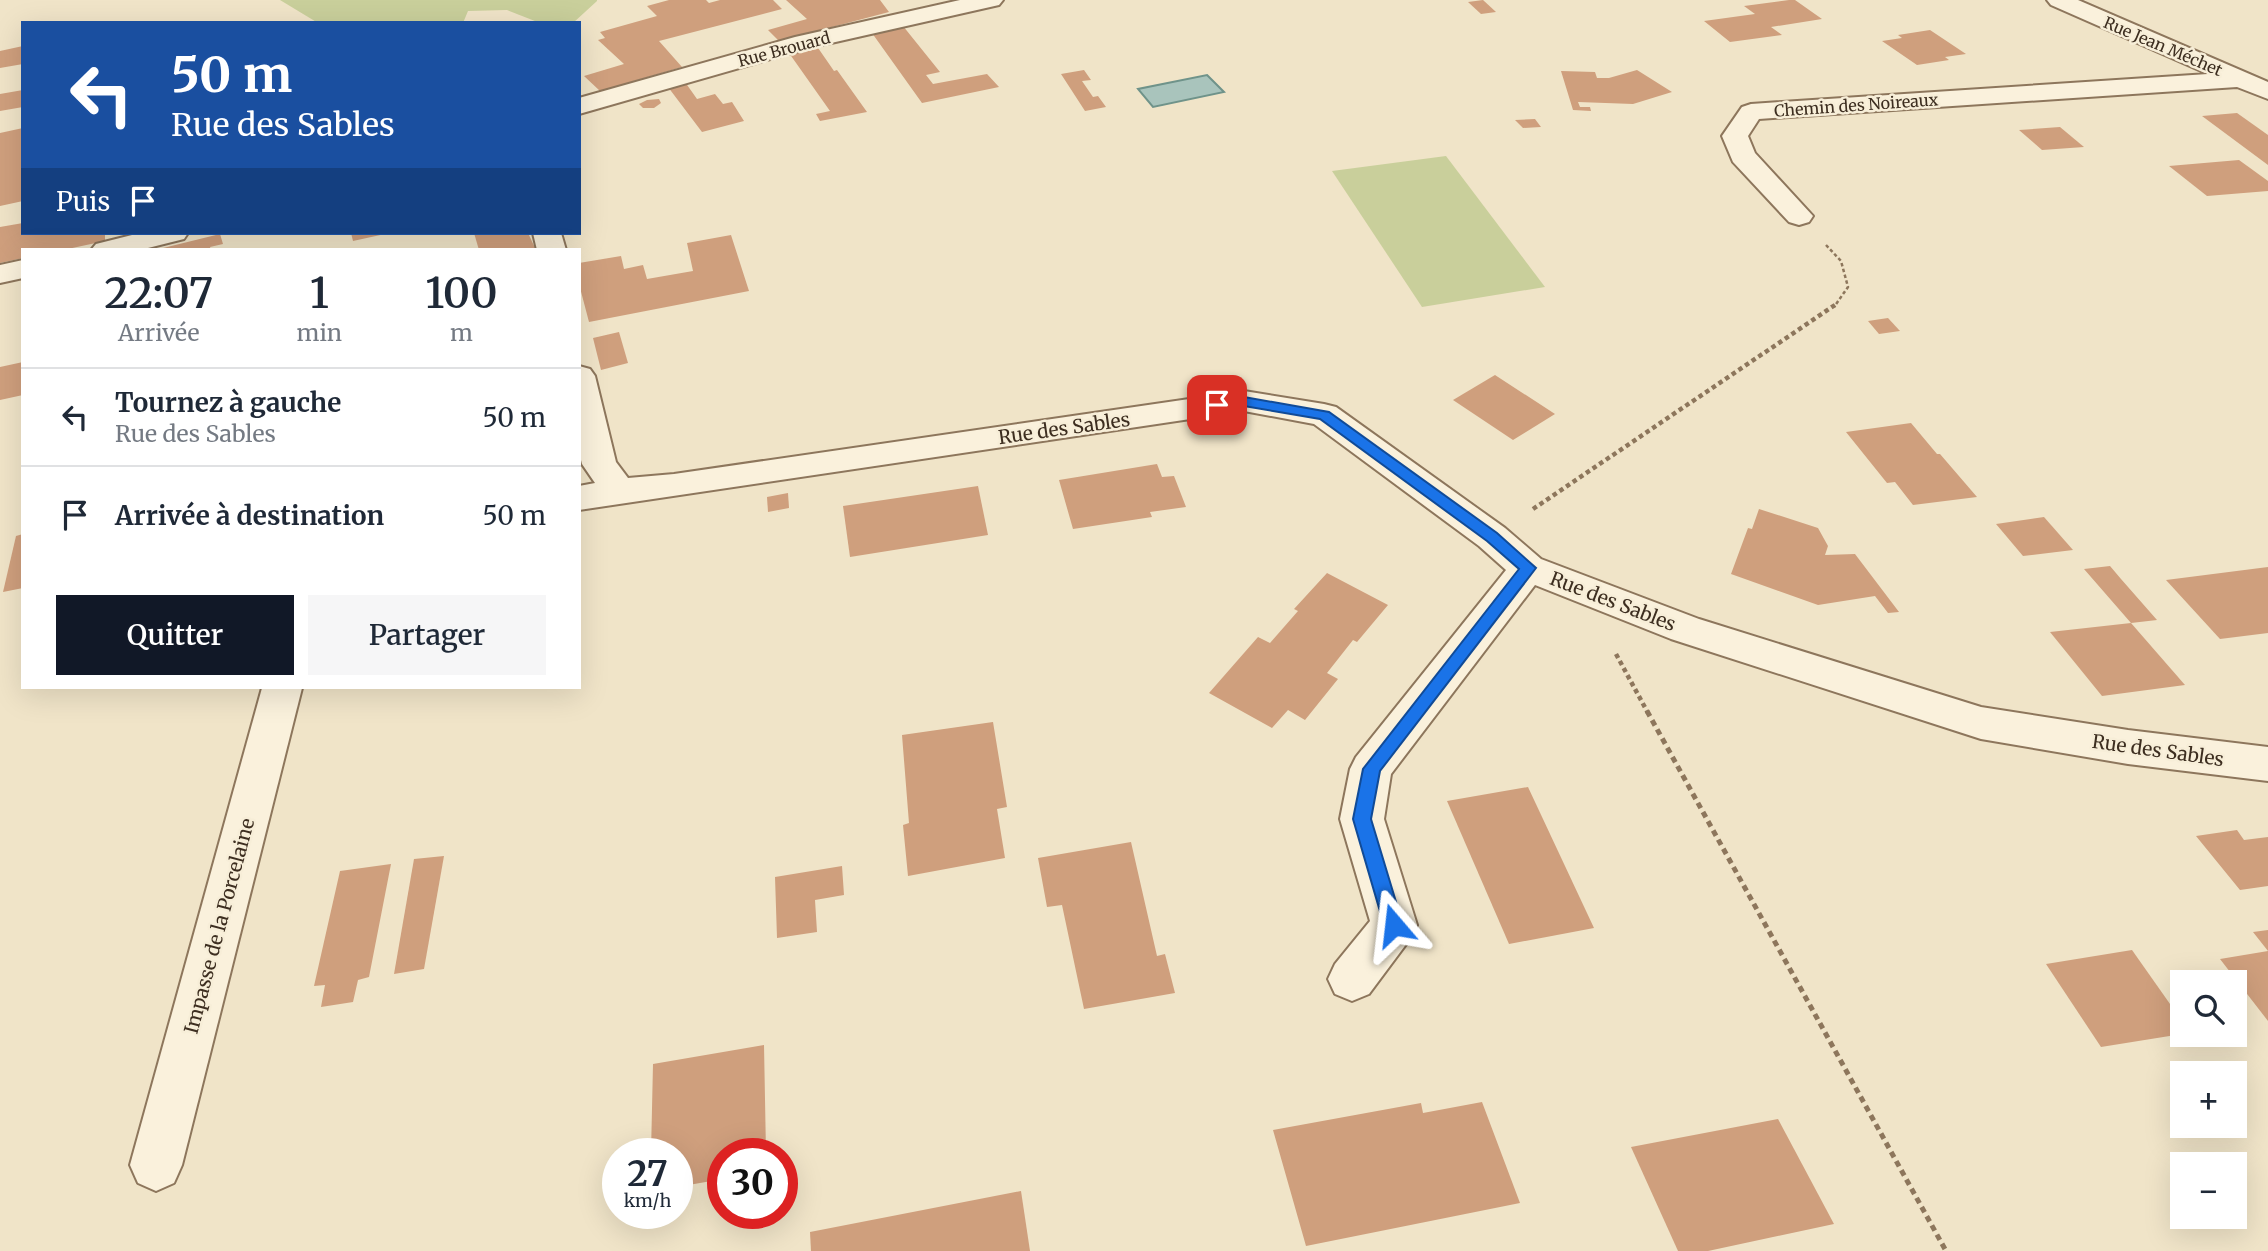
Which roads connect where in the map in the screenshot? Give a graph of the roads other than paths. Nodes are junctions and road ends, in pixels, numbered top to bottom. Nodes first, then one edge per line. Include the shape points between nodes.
1 (991, 0) edge
2 (2059, 0) edge
3 (2241, 79) junction
4 (2268, 91) edge
5 (581, 105) edge
6 (1799, 216) road end
7 (166, 235) edge
8 (116, 248) edge
9 (21, 269) edge
10 (0, 274) edge
11 (581, 385) edge
12 (619, 491) junction
13 (581, 498) edge
14 (1528, 568) junction
15 (282, 689) edge
16 (2268, 764) edge
17 (1352, 979) dead end
18 (156, 1165) dead end

1 - 5 street, Rue Brouard via 804,42
2 - 3 street, Rue Jean Méchet
3 - 4 street, Rue Jean Méchet
3 - 6 street, Chemin des Noireaux via 1751,113 1735,136 1743,156
7 - 8 street
9 - 10 street
11 - 12 street via 599,464
12 - 13 street
12 - 14 street, Rue des Sables via 1244,401 1324,415
14 - 16 street, Rue des Sables via 1685,629 1981,723
14 - 17 street via 1371,769 1362,819 1394,925
15 - 18 street, Impasse de la Porcelaine

